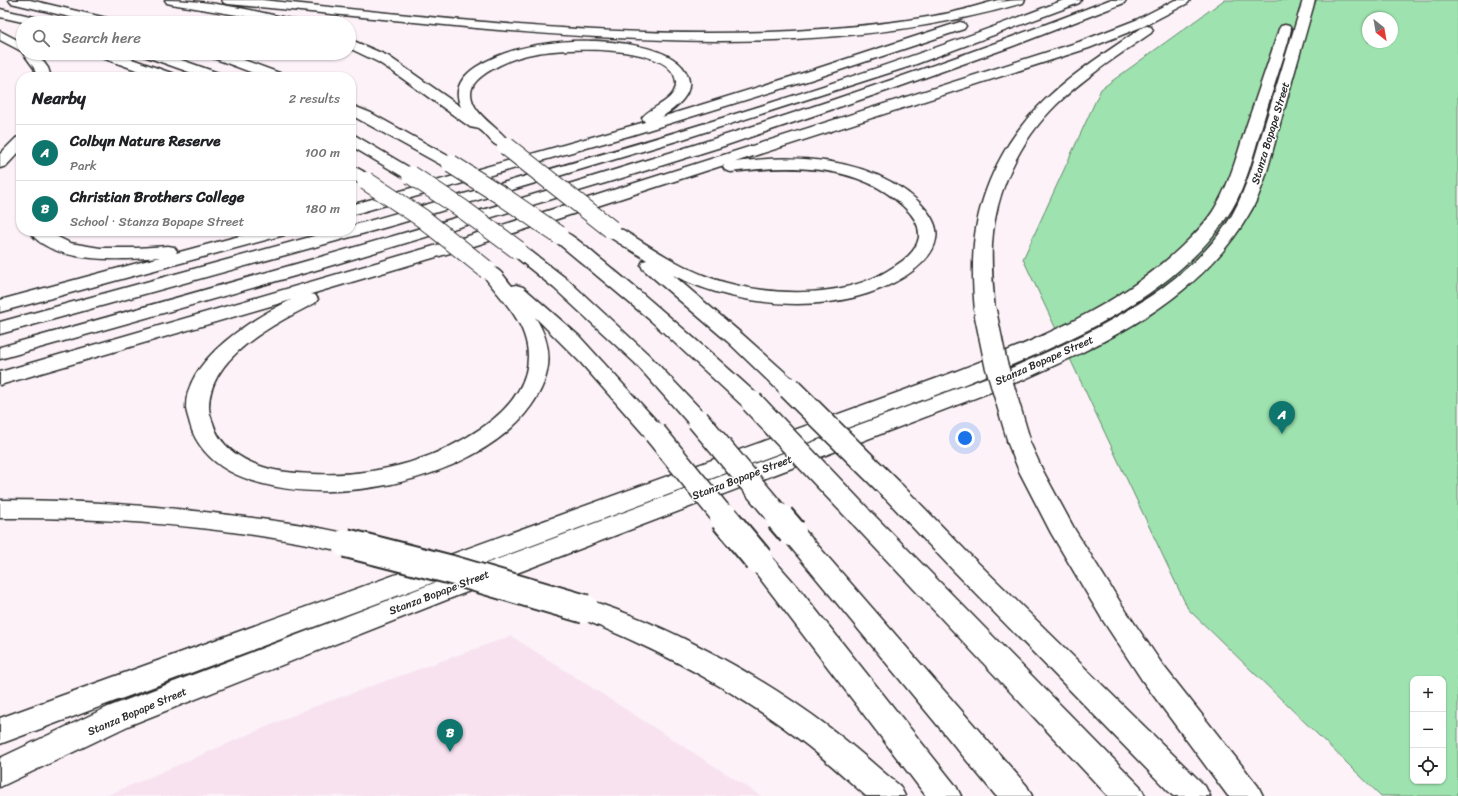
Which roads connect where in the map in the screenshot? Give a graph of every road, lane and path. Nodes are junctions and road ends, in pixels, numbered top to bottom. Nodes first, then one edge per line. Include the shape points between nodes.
1 (15, 0) edge
2 (171, 0) edge
3 (228, 0) edge
4 (1004, 0) edge
5 (1019, 0) edge
6 (1034, 0) edge
7 (1075, 0) edge
8 (1120, 0) edge
9 (1184, 0) edge
10 (1189, 0) edge
11 (1296, 0) edge
12 (1309, 0) edge
13 (0, 13) edge
14 (82, 16) edge
15 (260, 16) edge
16 (16, 17) edge
17 (0, 24) edge
18 (901, 24) junction
19 (16, 28) edge
20 (0, 35) edge
21 (16, 44) edge
22 (356, 46) edge
23 (35, 60) edge
24 (122, 60) edge
25 (169, 60) edge
26 (232, 60) edge
27 (42, 72) edge
28 (155, 72) edge
29 (202, 72) edge
30 (264, 72) edge
31 (356, 111) edge
32 (356, 143) edge
33 (504, 145) junction
34 (16, 146) edge
35 (0, 164) edge
36 (508, 166) junction
37 (358, 176) edge
38 (584, 205) junction
39 (356, 208) edge
40 (356, 230) edge
41 (614, 231) junction
42 (44, 236) edge
43 (241, 236) edge
44 (259, 236) edge
45 (335, 236) edge
46 (471, 241) junction
47 (489, 271) junction
48 (0, 306) edge
49 (0, 328) edge
50 (0, 353) edge
51 (0, 379) edge
52 (0, 508) edge
53 (119, 716) junction
54 (0, 732) edge
55 (0, 760) edge
56 (0, 773) edge
57 (888, 796) edge
58 (945, 796) edge
59 (1016, 796) edge
60 (1129, 796) edge
61 (1194, 796) edge
62 (1247, 796) edge

1 - 14 main road
2 - 15 main road
3 - 18 main road via 551,31 646,37 790,36
4 - 18 lane
5 - 18 main road via 974,12
6 - 36 main road via 802,78
7 - 40 main road via 902,63 682,134
8 - 50 main road via 952,64 590,183 398,241
9 - 38 main road via 1128,28 1077,47
10 - 62 main road, bridge via 1073,83 1043,110 1016,142 1005,163 987,217 982,271 988,334 1019,441 1031,471 1060,526 1112,612 1152,672
11 - 54 main road, Stanza Bopape Street via 1238,175 1223,208 1189,250 1168,268 1122,301 1083,324 1030,350 956,379
12 - 53 main road, Stanza Bopape Street via 1244,211 1231,231 1197,269 1156,301 1119,325 1017,374 451,587
13 - 16 main road
17 - 19 main road
20 - 21 main road
22 - 33 main road via 397,68
23 - 27 main road
24 - 28 main road
25 - 29 main road
26 - 30 main road
31 - 60 main road, bridge via 451,164 559,235 689,343 752,402
32 - 59 main road, bridge via 412,175 518,250 561,284 642,359 698,420
33 - 36 main road via 469,108 464,94 467,82 472,77 507,57 566,46 626,48 662,59 683,77 683,89 675,100 660,112 625,128
33 - 41 main road, bridge
34 - 35 main road
36 - 39 main road
37 - 47 main road, bridge via 422,218
38 - 41 main road via 725,168 774,163 808,164 867,176 891,188 916,208 928,232 927,243 922,252 912,263 887,281 845,294 794,297 746,293 706,282 674,268
38 - 46 main road
41 - 61 main road, bridge via 789,388
42 - 43 main road via 65,246 94,252 129,254 168,251
44 - 48 main road
45 - 49 main road
46 - 47 main road via 315,296 248,332 222,355 203,383 197,411 207,438 229,461 244,468 284,480 308,482 357,482 384,478 430,465 469,448 518,409 533,387 537,366 536,340 530,327 522,312
46 - 51 main road
47 - 58 main road, bridge via 524,297 574,344 623,396 792,599
52 - 57 main road, bridge via 126,513 307,534 585,609 647,634 724,674 782,710
53 - 55 main road
53 - 56 main road, Stanza Bopape Street

